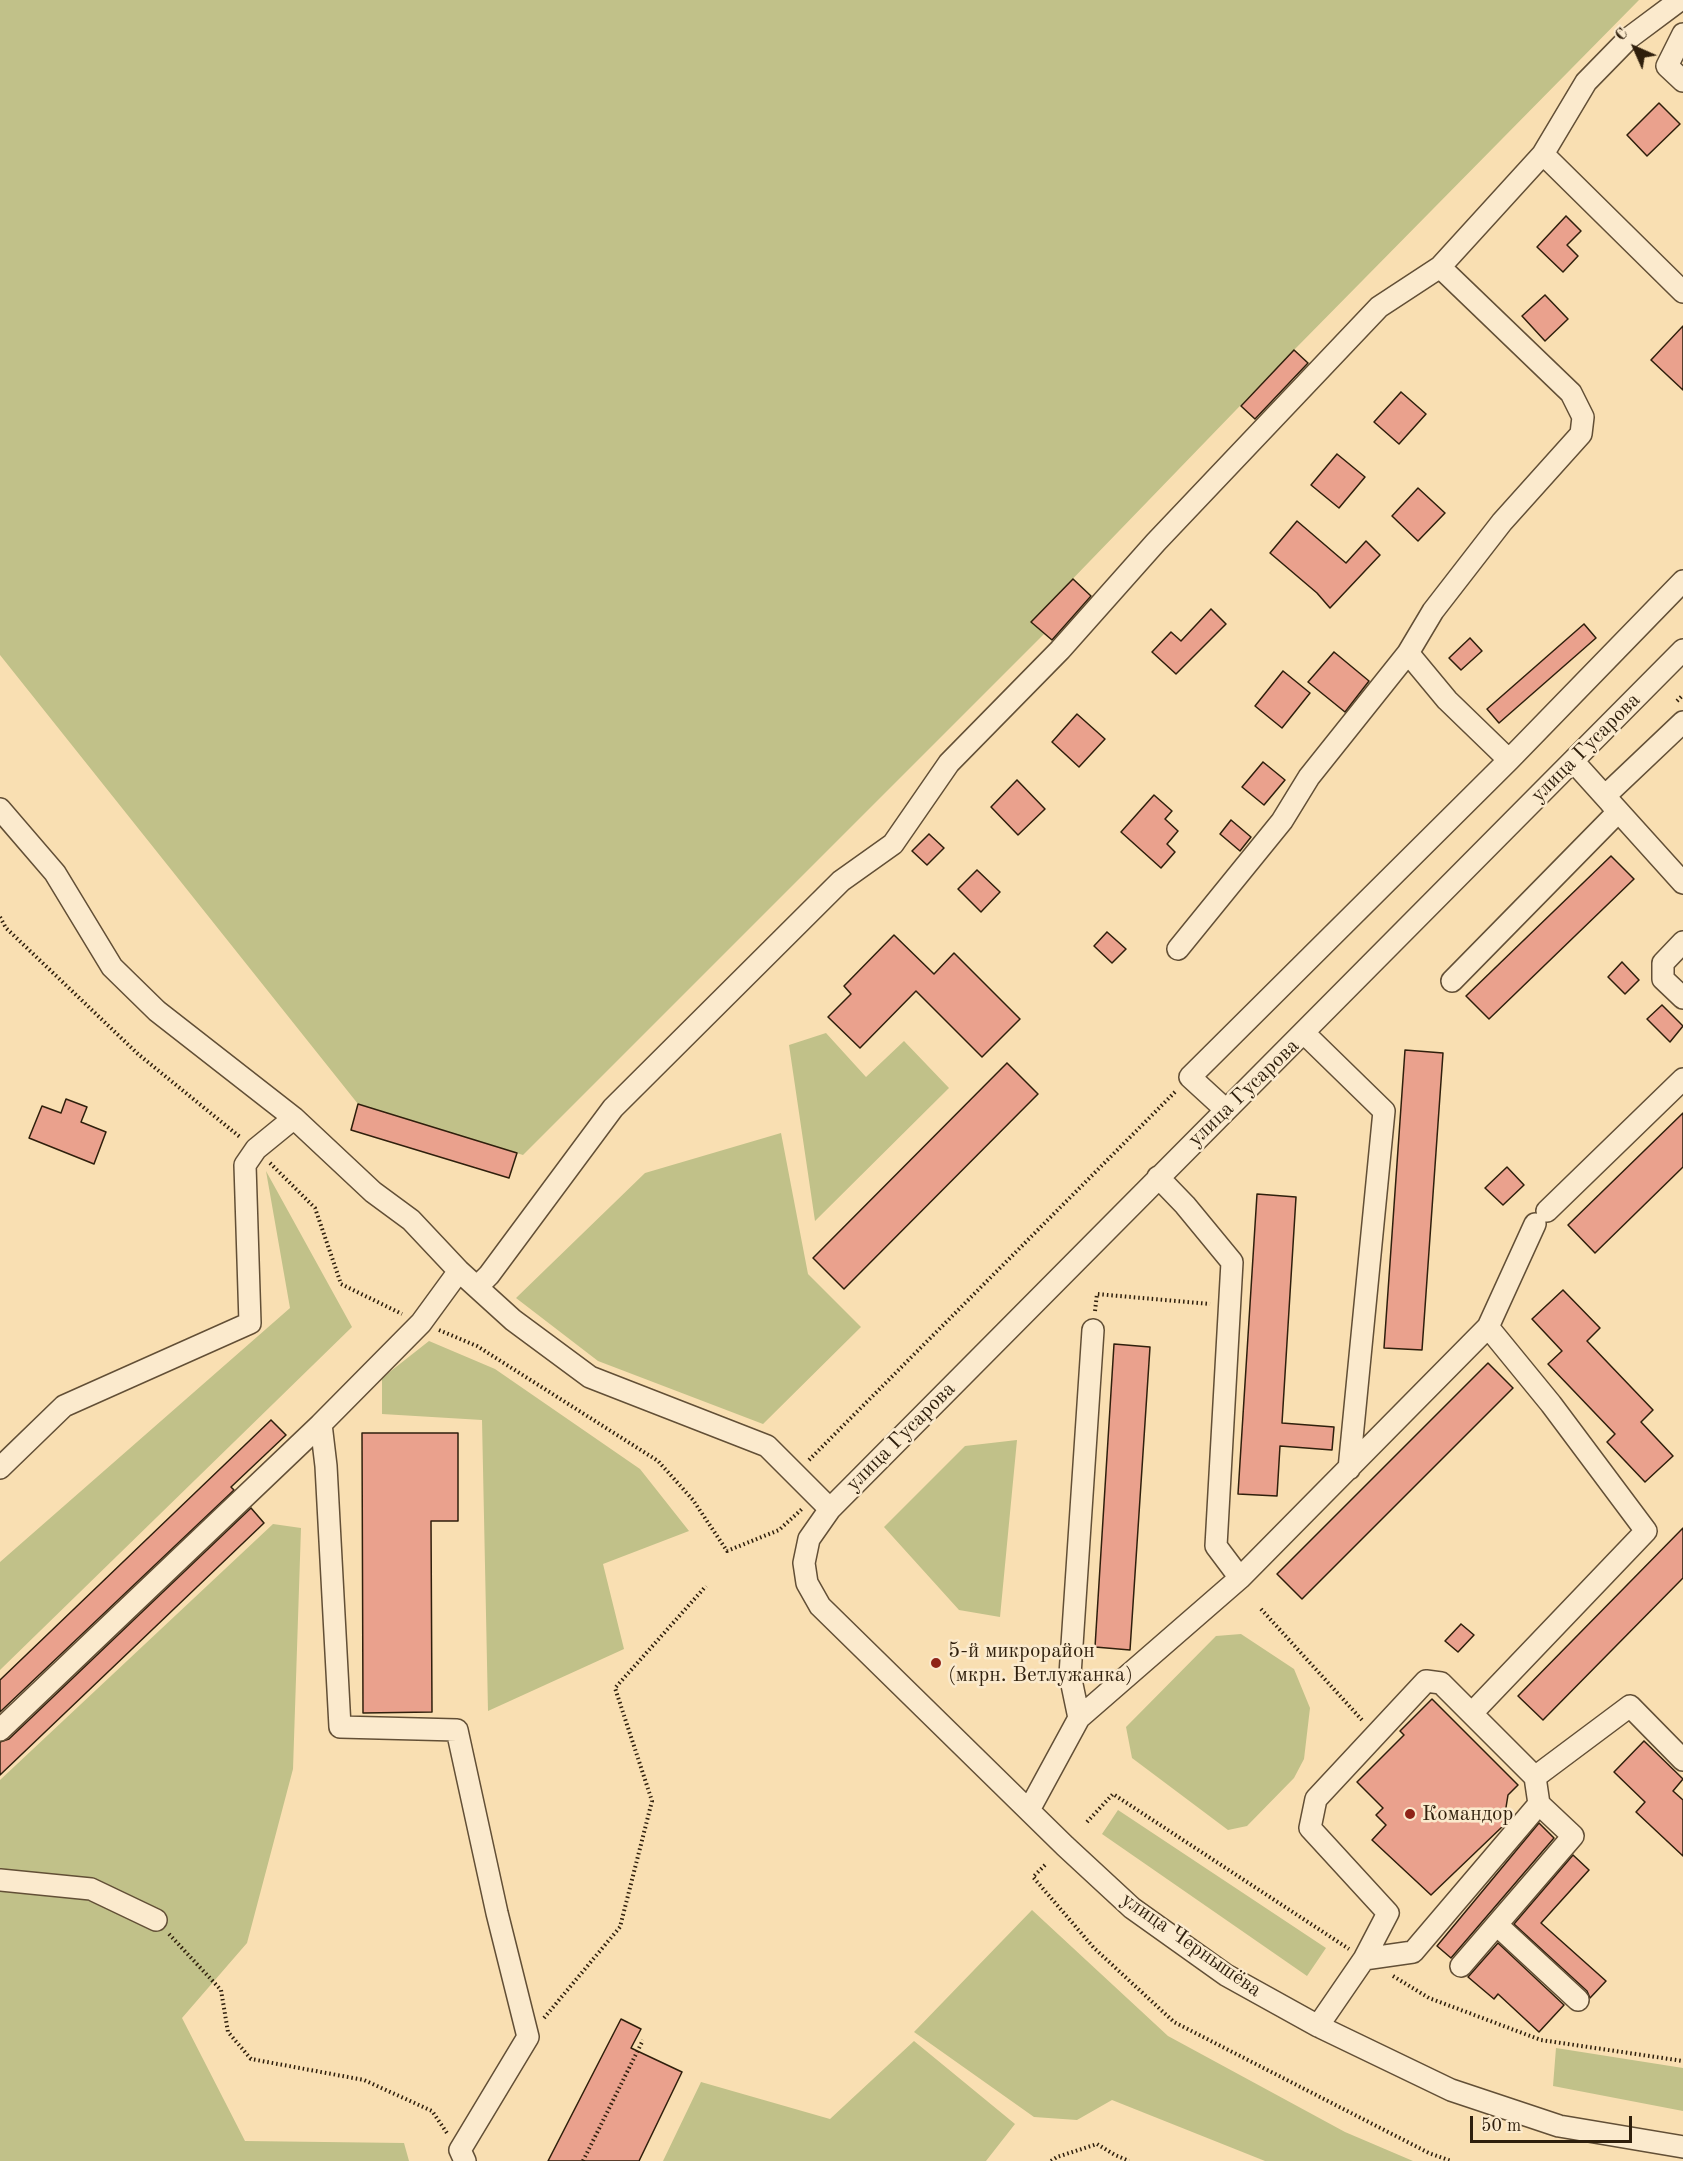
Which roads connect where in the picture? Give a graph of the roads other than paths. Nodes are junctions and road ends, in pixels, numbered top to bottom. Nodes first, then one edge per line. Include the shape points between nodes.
1 (1676, 2) edge
2 (1683, 32) edge
3 (1683, 81) edge
4 (1543, 154) junction
5 (1440, 267) junction
6 (1683, 292) edge
7 (1683, 581) edge
8 (1683, 650) edge
9 (1408, 652) junction
10 (1683, 722) edge
11 (1509, 760) junction
12 (1573, 761) junction
13 (1611, 804) junction
14 (0, 809) edge
15 (1683, 884) edge
16 (1683, 942) edge
17 (1179, 949) dead end
18 (1452, 981) dead end
19 (1683, 999) edge
20 (1304, 1033) junction
21 (1683, 1079) edge
22 (1226, 1110) junction
23 (294, 1118) junction
24 (1158, 1177) junction
25 (459, 1271) junction
26 (477, 1287) junction
27 (1488, 1327) junction
28 (1093, 1330) dead end
29 (321, 1424) junction
30 (0, 1468) edge
31 (1349, 1469) junction
32 (824, 1502) junction
33 (809, 1539) joint
34 (1240, 1578) junction
35 (1472, 1713) junction
36 (1079, 1718) junction
37 (0, 1730) edge
38 (1683, 1760) edge
39 (1535, 1777) junction
40 (1539, 1804) junction
41 (1029, 1810) junction
42 (0, 1880) edge
43 (156, 1920) road end
44 (1497, 1925) junction
45 (1364, 1959) junction
46 (1461, 1966) dead end
47 (1578, 2000) dead end
48 (1318, 2026) junction
49 (1683, 2147) edge
50 (463, 2156) edge

1 - 2 street
1 - 4 street via 1629,38 1586,82
2 - 3 street via 1667,66
4 - 5 street
4 - 6 street
5 - 9 street via 1571,393 1583,417 1581,434 1502,522 1433,611
5 - 26 street via 1378,307 1156,542 1060,650 949,763 893,844 841,881 613,1108
7 - 11 street
8 - 12 street, улица Гусарова
9 - 11 street via 1448,700
9 - 17 street via 1309,777 1282,821
10 - 13 street
11 - 22 street via 1190,1077
12 - 13 street
12 - 20 street, улица Гусарова
13 - 15 street
13 - 18 street
14 - 23 street via 55,873 112,967 157,1011
16 - 19 street via 1663,963 1663,979
20 - 22 street, улица Гусарова
20 - 31 street via 1384,1112
21 - 27 street via 1541,1217
22 - 24 street, улица Гусарова
23 - 25 street via 373,1192 411,1220
23 - 30 street via 256,1149 245,1165 250,1323 64,1406
24 - 32 street, улица Гусарова
24 - 34 street via 1232,1262 1216,1546
25 - 26 street
25 - 29 street via 421,1323
26 - 32 street via 513,1320 590,1377 767,1446
27 - 31 street
27 - 35 street via 1646,1531
28 - 36 street via 1070,1675
29 - 37 street
29 - 50 street via 340,1727 457,1730 528,2037
31 - 34 street
32 - 33 street, улица Гусарова
33 - 41 street, улица Чернышёва via 804,1563 807,1583 820,1606
34 - 36 street
35 - 39 street
35 - 45 street via 1442,1683 1426,1681 1316,1799 1311,1828 1388,1913
36 - 41 street
38 - 39 street via 1630,1706
39 - 40 street
40 - 44 street via 1573,1836
40 - 45 street via 1413,1952
41 - 48 street, улица Чернышёва via 1132,1908 1227,1975
42 - 43 street via 91,1889
44 - 46 street
44 - 47 street
45 - 48 street
48 - 49 street, улица Чернышёва via 1451,2090 1559,2126

